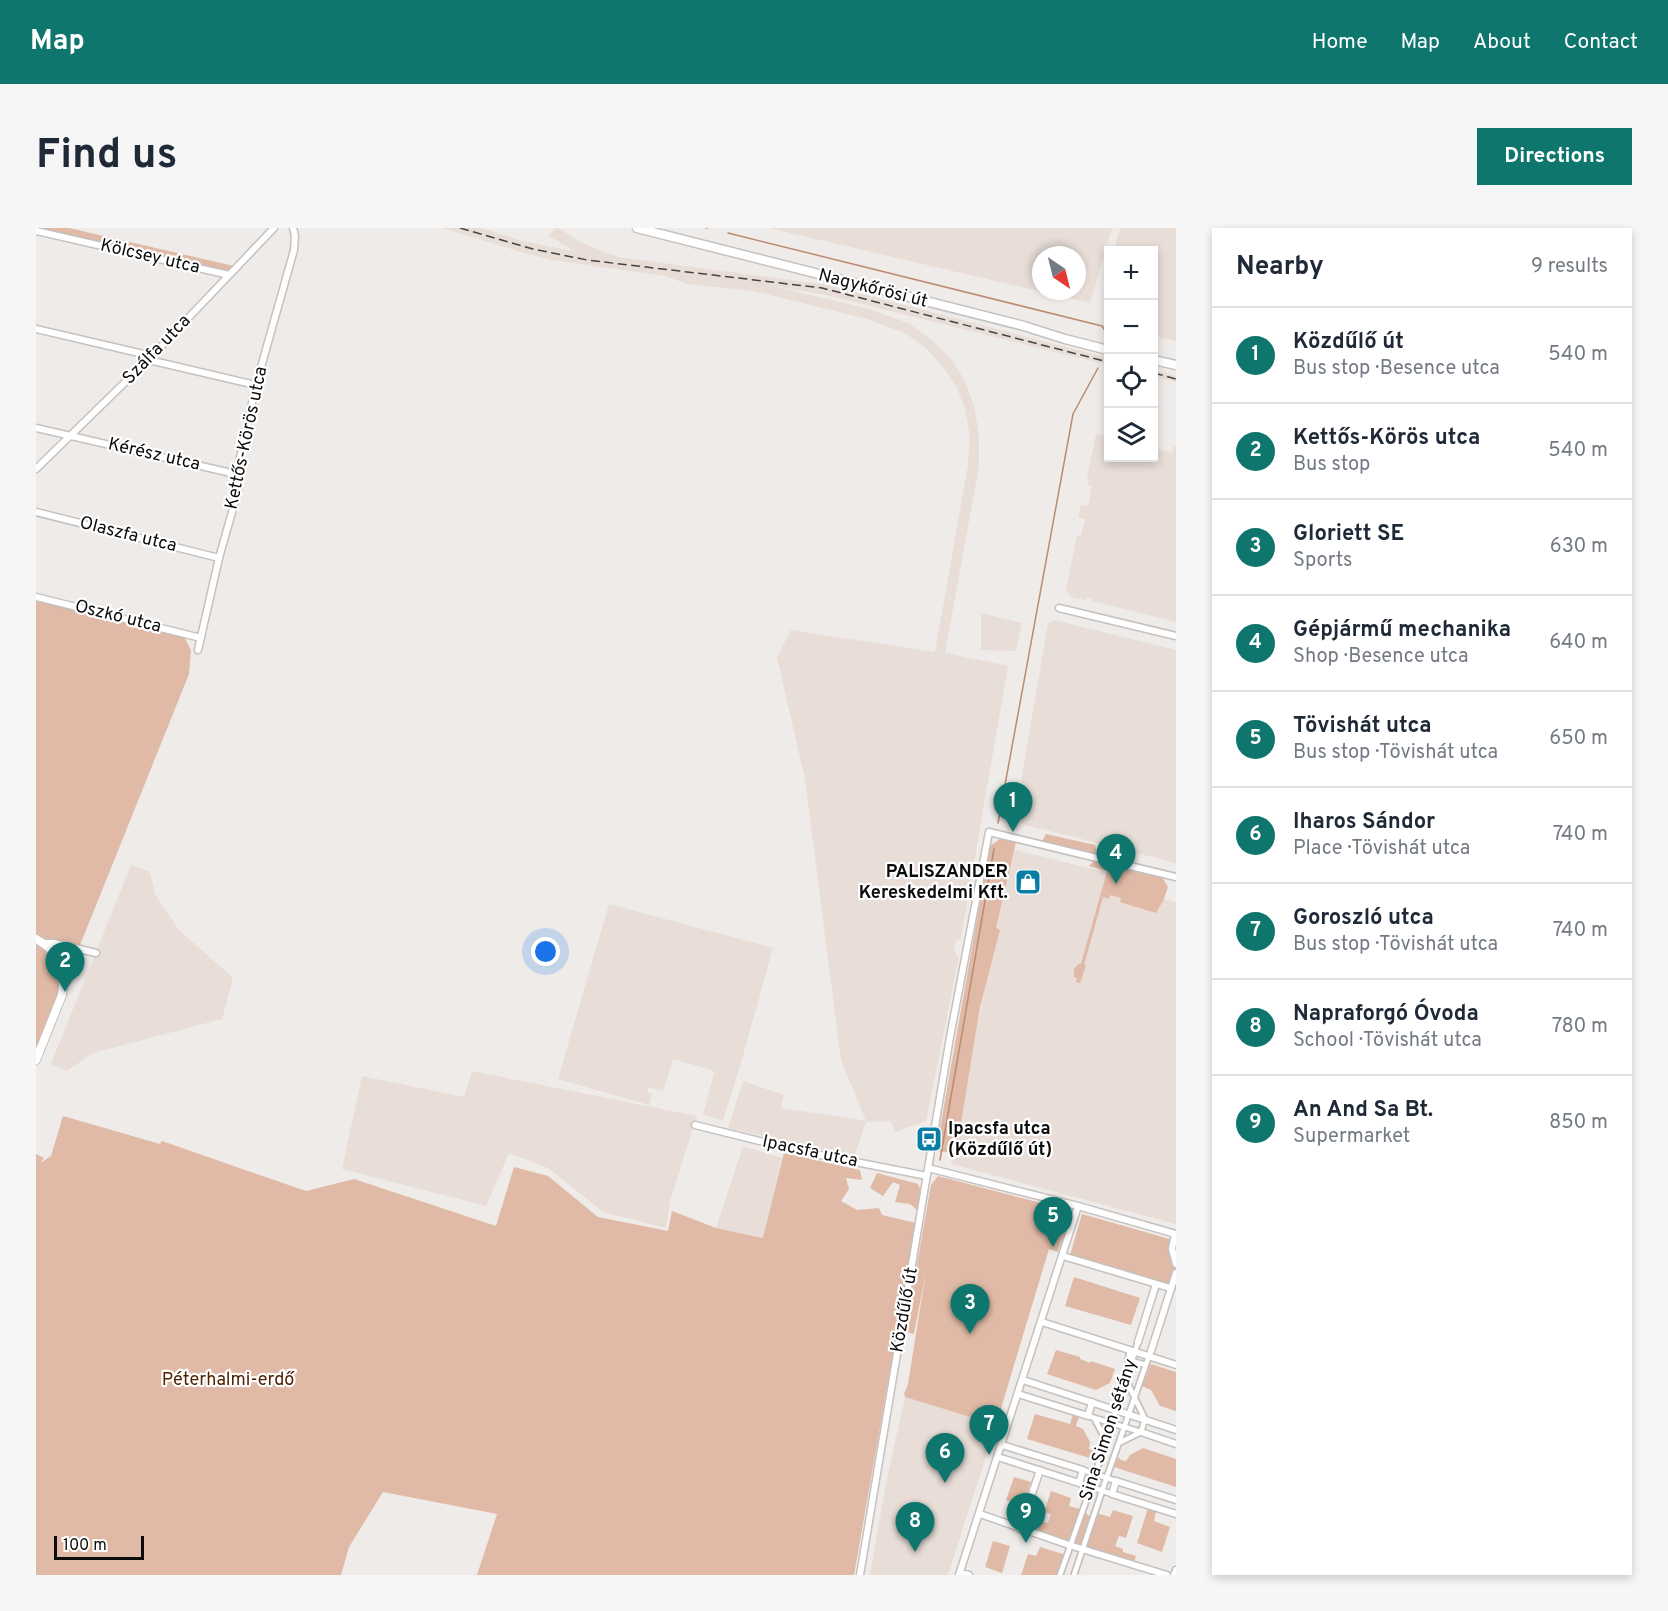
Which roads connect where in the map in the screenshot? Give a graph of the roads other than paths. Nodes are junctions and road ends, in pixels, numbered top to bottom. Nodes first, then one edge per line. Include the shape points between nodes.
1 (274, 228) edge
2 (292, 228) edge
3 (637, 228) edge
4 (36, 231) edge
5 (229, 275) junction
6 (36, 329) edge
7 (1104, 349) edge
8 (151, 358) junction
9 (1158, 361) edge
10 (1176, 365) edge
11 (256, 385) junction
12 (36, 428) edge
13 (71, 436) junction
14 (36, 469) edge
15 (236, 476) junction
16 (36, 512) edge
17 (219, 558) junction
18 (36, 597) edge
19 (1059, 608) dead end
20 (1176, 636) edge
21 (201, 638) junction
22 (198, 650) dead end
23 (1176, 877) edge
24 (40, 941) edge
25 (81, 949) junction
26 (96, 952) dead end
27 (64, 985) junction
28 (36, 1060) edge
29 (695, 1125) dead end
30 (928, 1167) junction
31 (927, 1176) junction
32 (1078, 1206) junction
33 (1175, 1234) edge
34 (1063, 1256) junction
35 (1176, 1264) edge
36 (1176, 1273) edge
37 (1156, 1284) junction
38 (1170, 1288) junction
39 (1168, 1297) junction
40 (1176, 1299) edge
41 (1041, 1322) junction
42 (1138, 1342) joint
43 (1133, 1351) junction
44 (1150, 1354) junction
45 (1132, 1361) junction
46 (1146, 1365) junction
47 (1176, 1365) edge
48 (1023, 1380) junction
49 (1126, 1380) junction
50 (1018, 1394) junction
51 (1135, 1396) junction
52 (1092, 1401) junction
53 (1116, 1410) junction
54 (1129, 1414) junction
55 (1091, 1417) junction
56 (1145, 1419) junction
57 (1112, 1423) junction
58 (1124, 1427) junction
59 (1176, 1430) edge
60 (1141, 1432) junction
61 (1106, 1442) junction
62 (1176, 1444) edge
63 (1002, 1445) junction
64 (1118, 1445) junction
65 (998, 1457) junction
66 (1101, 1457) junction
67 (1112, 1461) junction
68 (1040, 1470) junction
69 (1083, 1470) junction
70 (1095, 1474) junction
71 (1106, 1478) junction
72 (1116, 1481) junction
73 (1079, 1483) junction
74 (1091, 1487) junction
75 (1102, 1491) junction
76 (1112, 1494) junction
77 (1176, 1500) edge
78 (980, 1514) junction
79 (1176, 1514) edge
80 (1020, 1529) junction
81 (1069, 1545) junction
82 (1083, 1550) junction
83 (1176, 1570) edge
84 (959, 1573) edge
85 (860, 1575) edge
86 (969, 1575) edge
87 (1060, 1575) edge
88 (1074, 1575) edge
89 (1167, 1575) edge
90 (1174, 1575) edge

1 - 5 street, Szálfa utca
2 - 11 street, Kettős-Körös utca via 294,250
3 - 7 main road, Nagykőrösi út
4 - 5 street, Kölcsey utca
5 - 8 street, Szálfa utca
6 - 8 street
8 - 11 street
8 - 13 street, Szálfa utca
9 - 10 main road
11 - 15 street, Kettős-Körös utca
12 - 13 street, Kérész utca
13 - 14 street, Szálfa utca
13 - 15 street, Kérész utca
15 - 17 street, Kettős-Körös utca via 237,491
16 - 17 street, Olaszfa utca
17 - 21 street, Kettős-Körös utca
18 - 21 street, Oszkó utca
19 - 20 street
21 - 22 street, Kettős-Körös utca
23 - 30 street, Közdűlő út via 989,832
24 - 25 street
24 - 27 street via 59,961
25 - 26 street
25 - 27 street
27 - 28 street
29 - 31 street, Ipacsfa utca
30 - 31 street, Közdűlő út
30 - 32 street
31 - 85 street, Közdűlő út
32 - 33 street
32 - 34 street
33 - 35 street via 1172,1249
34 - 37 street
34 - 41 street
36 - 38 street, Sina Simon sétány
37 - 38 street
37 - 42 street, Sina Simon sétány
38 - 39 street, Sina Simon sétány
39 - 40 street
39 - 44 street, Sina Simon sétány
41 - 43 street
41 - 48 street
42 - 43 street, Sina Simon sétány
43 - 44 street
43 - 45 street, Sina Simon sétány
44 - 46 street, Sina Simon sétány
44 - 47 street
45 - 46 street
45 - 49 street, Sina Simon sétány
46 - 51 street, Sina Simon sétány
48 - 50 street
48 - 52 street
49 - 51 street
49 - 53 street, Sina Simon sétány
50 - 55 street
50 - 63 street
51 - 54 street, Sina Simon sétány
51 - 56 street
52 - 53 street
52 - 55 street
53 - 54 street
53 - 57 street, Sina Simon sétány
54 - 56 street
54 - 58 street, Sina Simon sétány
55 - 57 street
55 - 61 street
56 - 59 street
56 - 60 street
57 - 58 street
57 - 61 street, Sina Simon sétány
58 - 60 street
58 - 64 street, Sina Simon sétány
60 - 62 street
60 - 64 street
61 - 64 street
61 - 66 street, Sina Simon sétány
63 - 65 street
63 - 69 street
64 - 67 street, Sina Simon sétány
65 - 68 street
65 - 78 street
66 - 67 street
66 - 70 street, Sina Simon sétány
67 - 71 street, Sina Simon sétány
68 - 73 street
68 - 80 street
69 - 70 street
69 - 73 street
70 - 71 street
70 - 74 street, Sina Simon sétány
71 - 72 street
71 - 75 street, Sina Simon sétány
72 - 76 street
72 - 77 street
73 - 74 street
74 - 75 street
74 - 81 street, Sina Simon sétány
75 - 76 street
75 - 82 street, Sina Simon sétány
76 - 79 street
78 - 80 street
78 - 84 street
80 - 81 street
81 - 82 street
81 - 87 street, Sina Simon sétány
82 - 88 street, Sina Simon sétány
82 - 89 street
83 - 90 street
84 - 86 street

